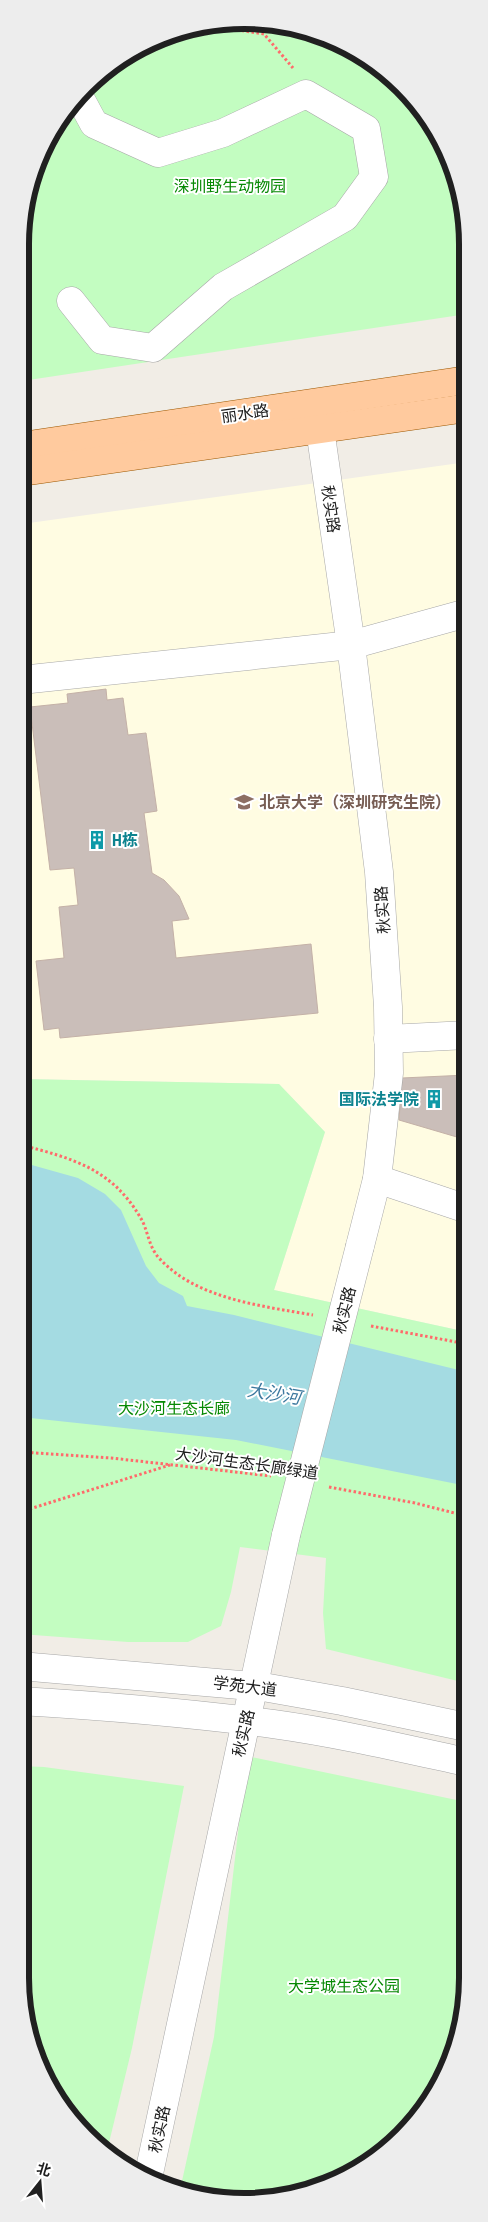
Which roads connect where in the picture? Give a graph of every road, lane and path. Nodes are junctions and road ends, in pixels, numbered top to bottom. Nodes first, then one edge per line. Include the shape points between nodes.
1 (232, 29) edge
2 (306, 94) junction
3 (82, 102) edge
4 (71, 301) dead end
5 (459, 381) edge
6 (459, 409) edge
7 (320, 429) junction
8 (29, 445) edge
9 (29, 471) edge
10 (459, 615) edge
11 (351, 645) junction
12 (29, 679) edge
13 (459, 1036) edge
14 (388, 1039) junction
15 (29, 1147) edge
16 (377, 1179) junction
17 (459, 1206) edge
18 (317, 1316) dead end
19 (365, 1324) dead end
20 (459, 1342) edge
21 (29, 1453) edge
22 (172, 1465) junction
23 (276, 1476) dead end
24 (322, 1485) dead end
25 (29, 1509) edge
26 (459, 1514) edge
27 (29, 1667) edge
28 (253, 1686) junction
29 (29, 1702) edge
30 (246, 1721) junction
31 (459, 1726) edge
32 (459, 1760) edge
33 (149, 2171) edge

1 - 2 path via 264,34 296,71
2 - 3 street via 223,133 158,153 94,124
2 - 4 street via 366,129 374,177 345,217 223,287 153,348 102,340
5 - 8 main road, 丽水路
6 - 7 main road, 丽水路
7 - 9 main road, 丽水路
7 - 11 street, 秋实路
10 - 11 street
11 - 12 street
11 - 14 street, 秋实路 via 379,872
13 - 14 street
14 - 16 street, 秋实路 via 389,1074
15 - 18 path via 76,1160 120,1188 142,1220 158,1257 184,1278 230,1297
16 - 17 street
16 - 28 street, 秋实路, bridge via 286,1535
19 - 20 path
21 - 22 path, 大沙河生态长廊绿道
22 - 23 path, 大沙河生态长廊绿道
22 - 25 path
24 - 26 path, 大沙河生态长廊绿道
27 - 28 street, 学苑大道
28 - 30 street, 秋实路
28 - 31 street, 学苑大道
29 - 30 street
30 - 32 street via 379,1742
30 - 33 street, 秋实路

